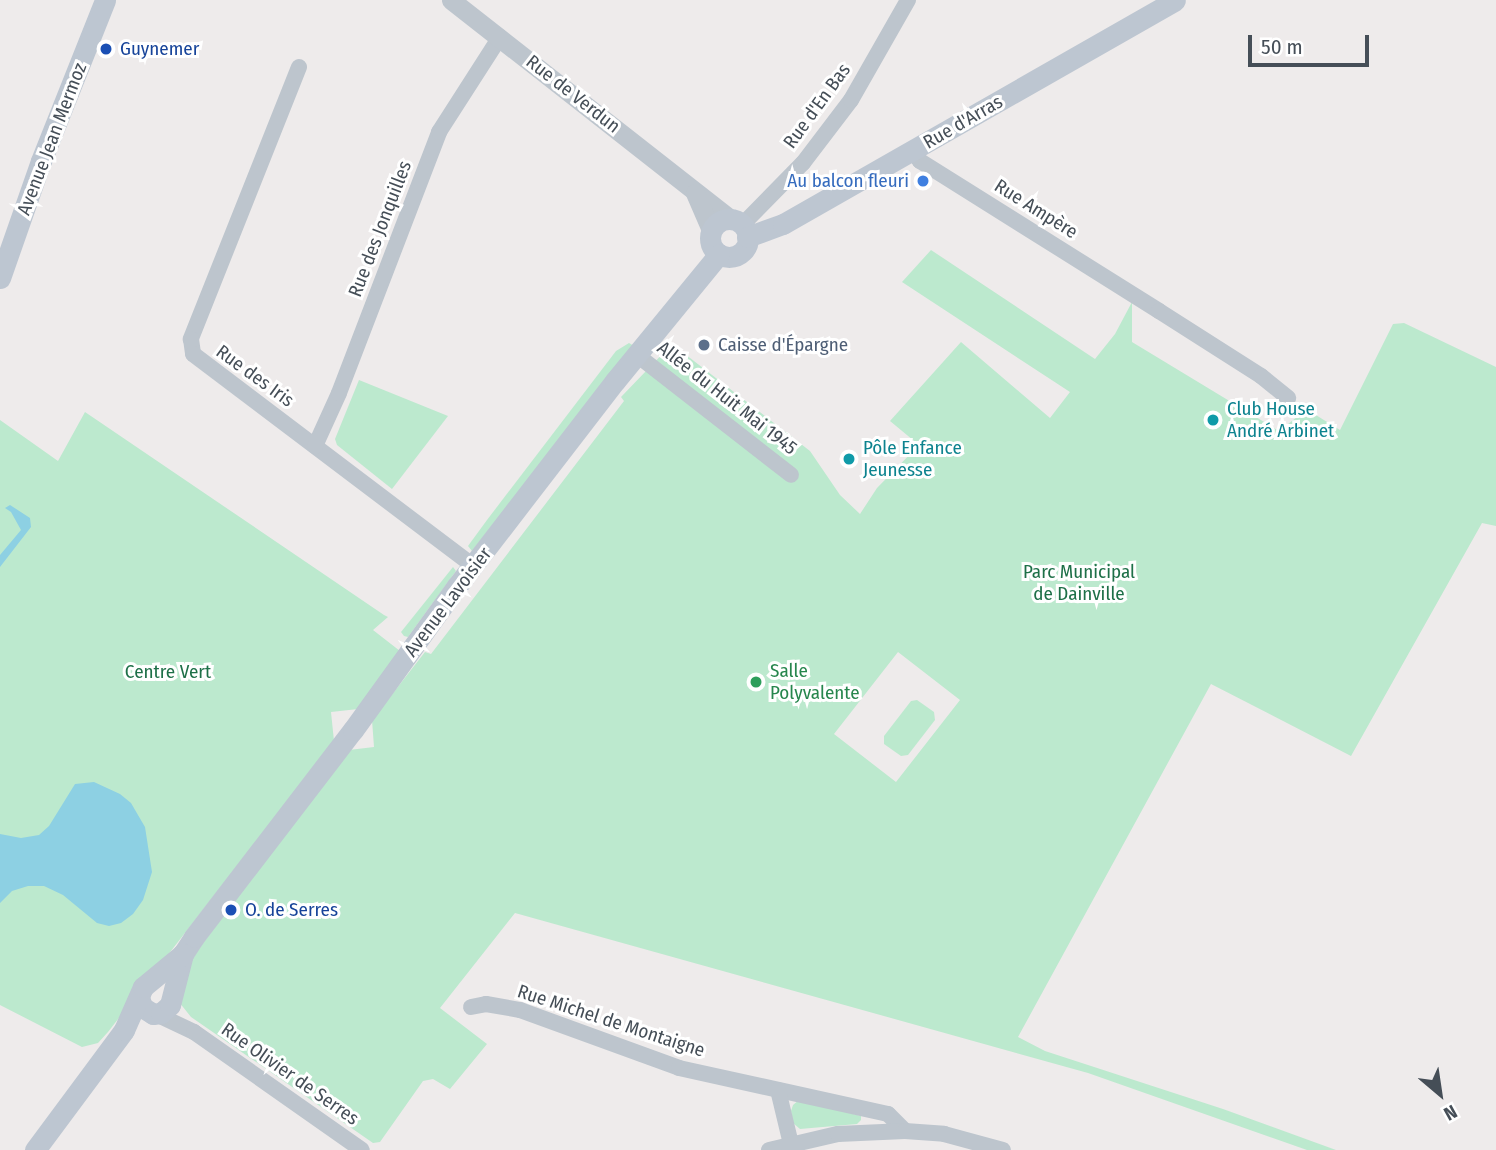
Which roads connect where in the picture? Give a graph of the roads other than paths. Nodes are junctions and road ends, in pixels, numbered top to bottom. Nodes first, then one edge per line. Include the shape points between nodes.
1 (105, 0) edge
2 (451, 0) edge
3 (908, 0) edge
4 (1175, 0) edge
5 (500, 37) junction
6 (299, 67) dead end
7 (913, 151) junction
8 (693, 189) junction
9 (740, 227) junction
10 (711, 230) junction
11 (719, 254) junction
12 (0, 278) edge
13 (637, 355) junction
14 (1288, 398) dead end
15 (315, 446) junction
16 (791, 475) dead end
17 (473, 566) junction
18 (183, 954) junction
19 (144, 990) junction
20 (163, 1006) junction
21 (471, 1007) dead end
22 (124, 1030) junction
23 (778, 1090) junction
24 (905, 1131) junction
25 (791, 1144) junction
26 (35, 1150) edge
27 (362, 1150) edge
28 (769, 1150) edge
29 (1003, 1150) edge

1 - 12 main road, Avenue Jean Mermoz
2 - 5 street, Rue de Verdun
3 - 9 street, Rue d'En Bas via 852,100 803,163
4 - 7 main road, Rue d'Arras
5 - 8 street, Rue de Verdun
5 - 15 street, Rue des Jonquilles via 439,132
6 - 15 street, Rue des Iris via 191,347 196,359
7 - 9 main road, Rue d'Arras via 783,224
7 - 14 street, Rue Ampère via 920,161 1261,376
8 - 9 street, Rue de Verdun
8 - 10 street, Rue de Verdun
9 - 10 main road via 716,223
9 - 11 main road via 745,247 728,257
10 - 11 main road via 710,240
11 - 13 main road, Avenue Lavoisier
13 - 16 street, Allée du Huit Mai 1945
13 - 17 main road, Avenue Lavoisier
15 - 17 street, Rue des Iris
17 - 18 main road, Avenue Lavoisier
18 - 19 main road, Avenue Lavoisier
18 - 20 main road, Avenue Lavoisier
19 - 20 main road via 142,1007
19 - 20 main road via 163,983
19 - 22 main road, Avenue Lavoisier
20 - 22 main road, Avenue Lavoisier
20 - 27 street, Rue Olivier de Serres
21 - 23 street, Rue Michel de Montaigne via 486,1004 520,1010 642,1057
22 - 26 main road, Avenue Lavoisier
23 - 24 street, Rue Michel de Montaigne via 888,1114
23 - 25 street
24 - 25 street via 838,1134
24 - 29 street via 944,1134
25 - 28 street

